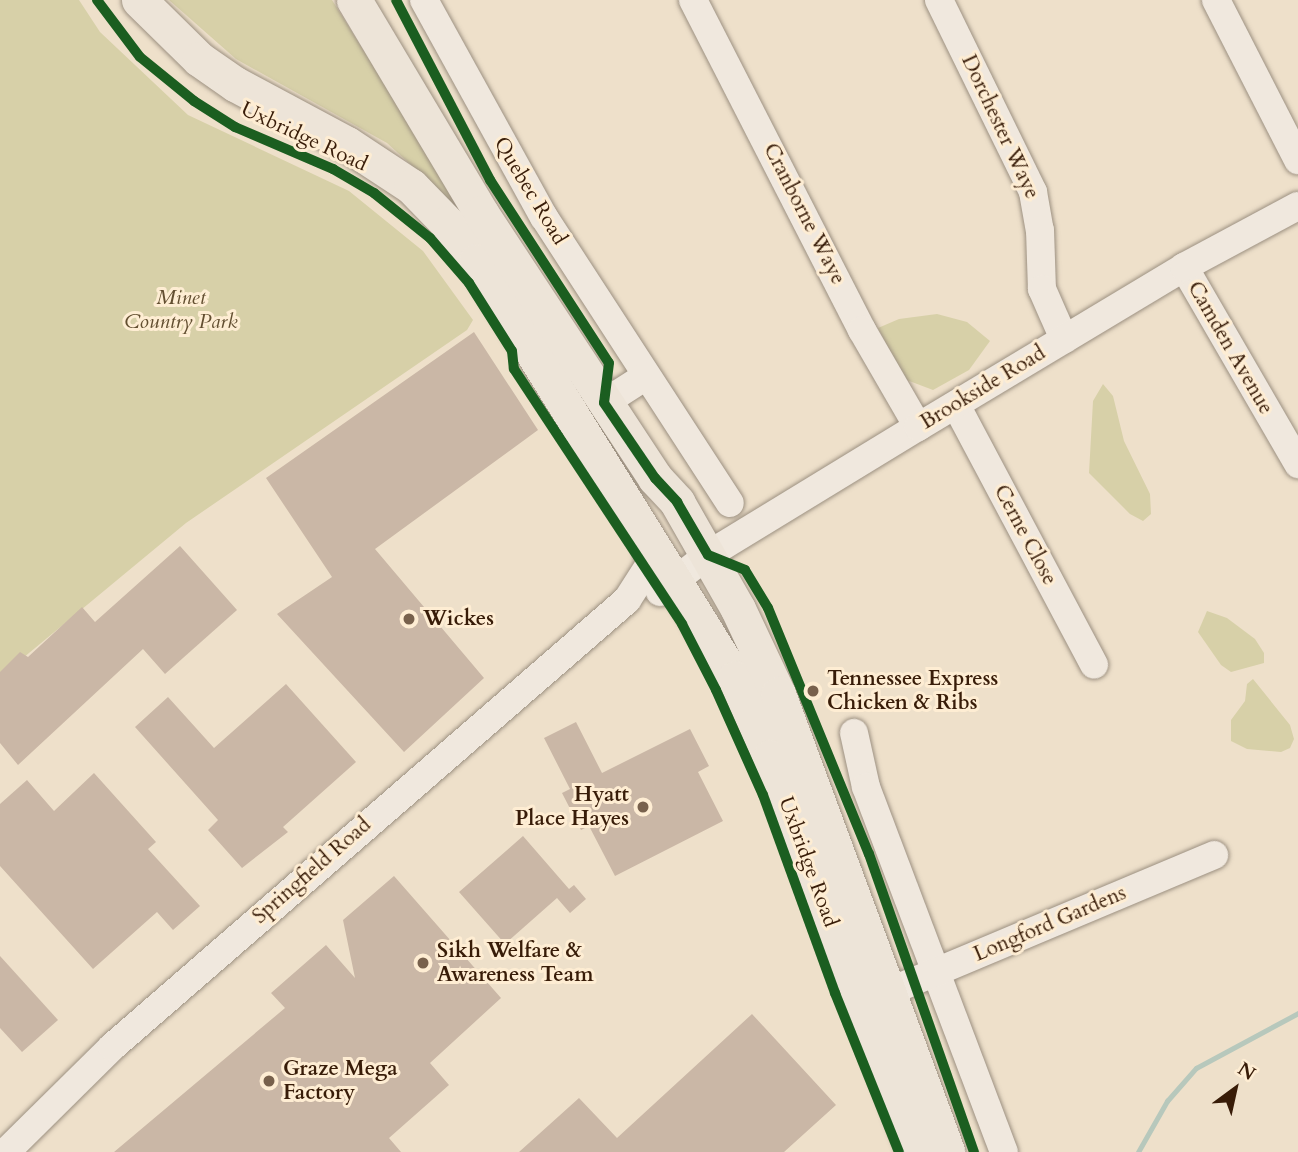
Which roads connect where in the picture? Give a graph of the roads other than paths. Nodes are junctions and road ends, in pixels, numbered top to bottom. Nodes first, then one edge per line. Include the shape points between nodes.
1 (139, 0) edge
2 (354, 0) edge
3 (424, 0) edge
4 (693, 0) edge
5 (939, 0) edge
6 (1216, 0) edge
7 (1298, 160) edge
8 (1298, 206) edge
9 (1184, 267) junction
10 (1064, 339) junction
11 (646, 376) junction
12 (604, 403) junction
13 (956, 405) junction
14 (918, 427) junction
15 (1298, 464) edge
16 (654, 478) junction
17 (730, 503) dead end
18 (642, 526) junction
19 (708, 555) junction
20 (676, 581) junction
21 (627, 600) junction
22 (1094, 665) dead end
23 (854, 733) dead end
24 (1214, 855) dead end
25 (934, 972) junction
26 (886, 993) junction
27 (6, 1152) edge
28 (915, 1152) edge
29 (947, 1152) edge
30 (1004, 1152) edge

1 - 18 main road, Uxbridge Road via 199,59 235,84 387,168 434,208 477,261
2 - 12 main road, Uxbridge Road via 474,202
3 - 11 street, Quebec Road via 544,217
4 - 14 street, Cranborne Waye
5 - 10 street, Dorchester Waye via 1033,192 1042,289
6 - 7 street
8 - 9 street, Brookside Road
9 - 10 street, Brookside Road
9 - 15 street, Camden Avenue
10 - 13 street, Brookside Road
11 - 12 street
11 - 17 street, Quebec Road
12 - 16 main road, Uxbridge Road
13 - 14 street, Brookside Road
13 - 22 street, Cerne Close
14 - 19 street, Brookside Road
16 - 19 main road, Uxbridge Road via 677,502
16 - 20 street via 658,504 680,542
18 - 20 main road, Uxbridge Road
18 - 21 street, Springfield Road via 650,564
19 - 20 street, Brookside Road
19 - 26 main road, Uxbridge Road via 778,694
20 - 21 street, Springfield Road via 652,595
20 - 28 main road, Uxbridge Road via 735,678 770,757
21 - 27 street, Springfield Road via 113,1047
23 - 25 street via 866,787
24 - 25 street, Longford Gardens
25 - 26 street, Longford Gardens
25 - 30 street
26 - 29 main road, Uxbridge Road

